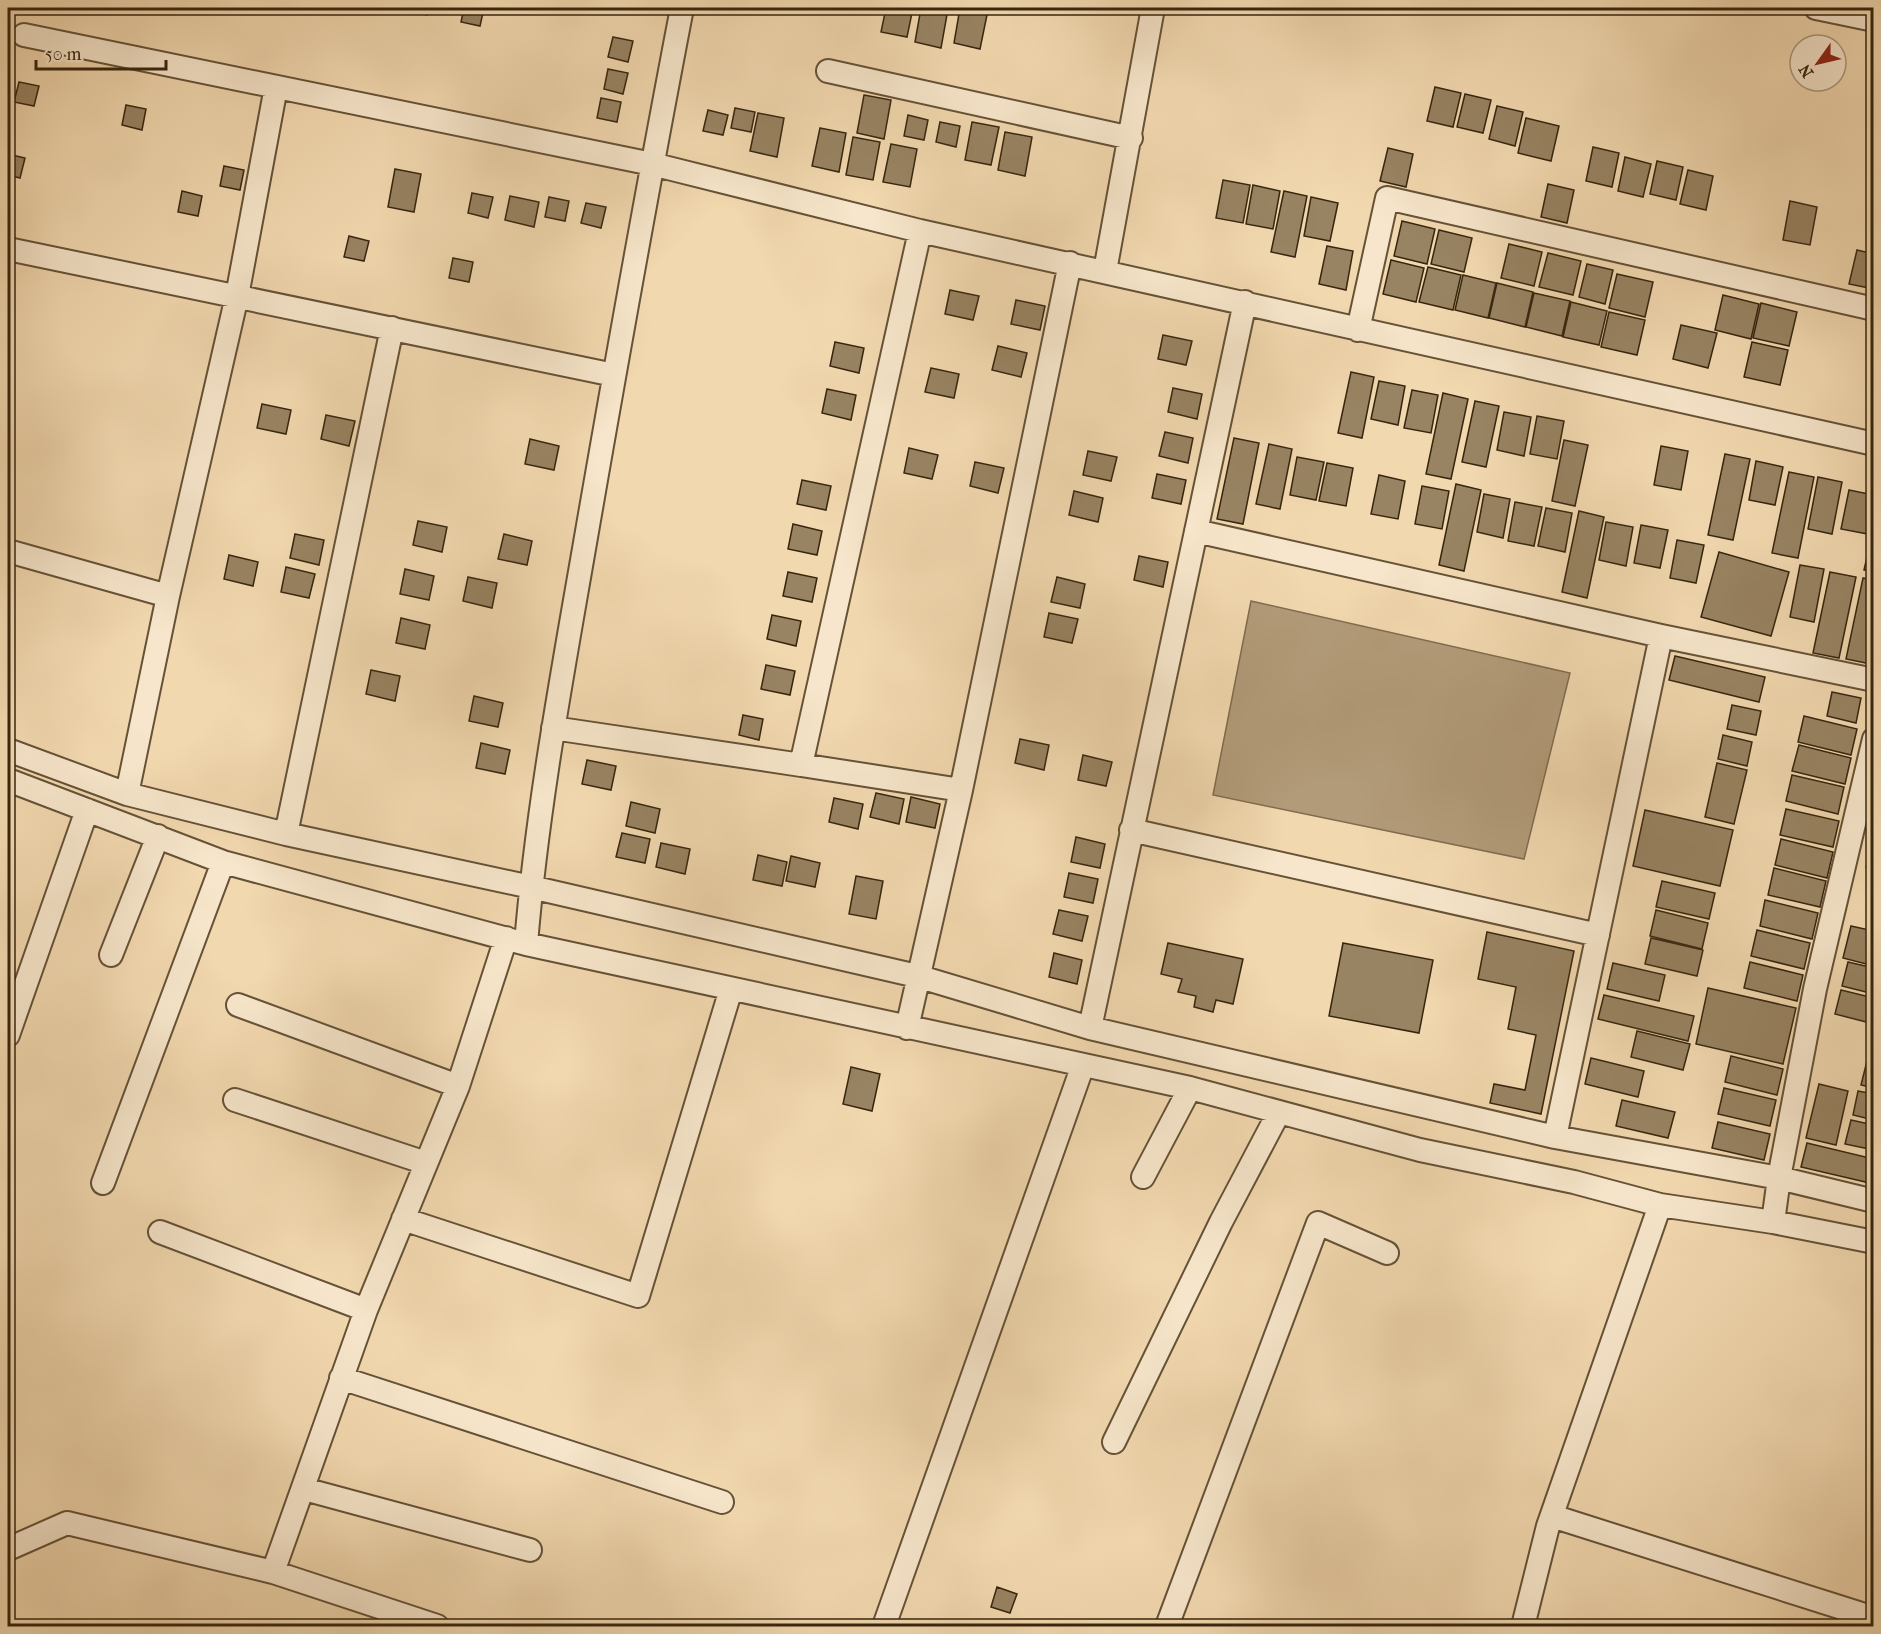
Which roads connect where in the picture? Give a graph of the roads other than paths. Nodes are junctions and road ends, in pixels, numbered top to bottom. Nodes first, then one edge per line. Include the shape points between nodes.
1 (682, 8) edge
2 (1153, 8) edge
3 (1816, 8) edge
4 (1874, 20) edge
5 (24, 35) dead end
6 (828, 71) dead end
7 (276, 87) junction
8 (1131, 138) junction
9 (652, 164) junction
10 (920, 231) junction
11 (8, 249) edge
12 (1070, 263) junction
13 (1105, 271) junction
14 (237, 296) junction
15 (1245, 302) junction
16 (1874, 309) edge
17 (392, 328) junction
18 (1358, 330) junction
19 (614, 375) junction
20 (1874, 444) edge
21 (1196, 531) junction
22 (8, 551) edge
23 (168, 596) junction
24 (1661, 636) junction
25 (1874, 680) edge
26 (554, 728) junction
27 (1874, 739) edge
28 (8, 750) edge
29 (801, 765) junction
30 (9, 784) edge
31 (961, 790) junction
32 (127, 794) junction
33 (87, 810) junction
34 (1131, 830) junction
35 (286, 834) junction
36 (158, 836) junction
37 (223, 862) junction
38 (531, 887) junction
39 (1598, 935) junction
40 (516, 941) junction
41 (111, 954) dead end
42 (917, 976) junction
43 (731, 989) junction
44 (238, 1005) dead end
45 (907, 1028) junction
46 (1090, 1028) junction
47 (8, 1035) edge
48 (1083, 1065) junction
49 (458, 1086) junction
50 (1190, 1088) junction
51 (235, 1100) dead end
52 (1280, 1112) junction
53 (1555, 1137) junction
54 (426, 1163) junction
55 (1143, 1177) dead end
56 (1779, 1178) junction
57 (103, 1183) dead end
58 (1874, 1202) edge
59 (1660, 1204) junction
60 (403, 1219) junction
61 (1773, 1222) junction
62 (160, 1232) dead end
63 (1874, 1242) edge
64 (1387, 1252) dead end
65 (366, 1310) junction
66 (341, 1378) junction
67 (1114, 1442) dead end
68 (304, 1489) junction
69 (722, 1502) dead end
70 (1552, 1516) junction
71 (8, 1549) edge
72 (530, 1550) dead end
73 (273, 1572) junction
74 (1874, 1618) edge
75 (437, 1626) edge
76 (884, 1626) edge
77 (1167, 1626) edge
78 (1523, 1626) edge

1 - 9 street
2 - 8 street
3 - 4 street
5 - 7 street
6 - 8 street
7 - 9 street
7 - 14 street
8 - 13 street
9 - 10 street
9 - 19 street
10 - 12 street
10 - 29 street
11 - 14 street
12 - 13 street
12 - 31 street
13 - 15 street
14 - 17 street
14 - 23 street
15 - 18 street
15 - 21 street
16 - 18 street via 1387,198
17 - 19 street
17 - 35 street
18 - 20 street
19 - 26 street
21 - 24 street
21 - 34 street
22 - 23 street
23 - 32 street
24 - 25 street
24 - 39 street
26 - 29 street
26 - 38 street
27 - 56 street via 1815,989
28 - 32 street
29 - 31 street
30 - 33 street
31 - 42 street
32 - 35 street
33 - 36 street
33 - 47 street
34 - 39 street
34 - 46 street
35 - 38 street
36 - 37 street
36 - 41 street
37 - 40 street
37 - 57 street
38 - 40 street
38 - 42 street
39 - 53 street
40 - 43 street
40 - 49 street
42 - 45 street
42 - 46 street
43 - 45 street
43 - 60 street via 638,1296
44 - 49 street
45 - 48 street
46 - 53 street
48 - 50 street
48 - 76 street
49 - 54 street
50 - 52 street
50 - 55 street
51 - 54 street
52 - 59 street via 1420,1150
52 - 67 street via 1221,1222
53 - 56 street
54 - 60 street
56 - 58 street
56 - 61 street
59 - 61 street
59 - 70 street
60 - 65 street
61 - 63 street
62 - 65 street
64 - 77 street via 1318,1223
65 - 66 street
66 - 68 street
66 - 69 street
68 - 72 street
68 - 73 street
70 - 74 street
70 - 78 street
71 - 73 street via 67,1523
73 - 75 street

